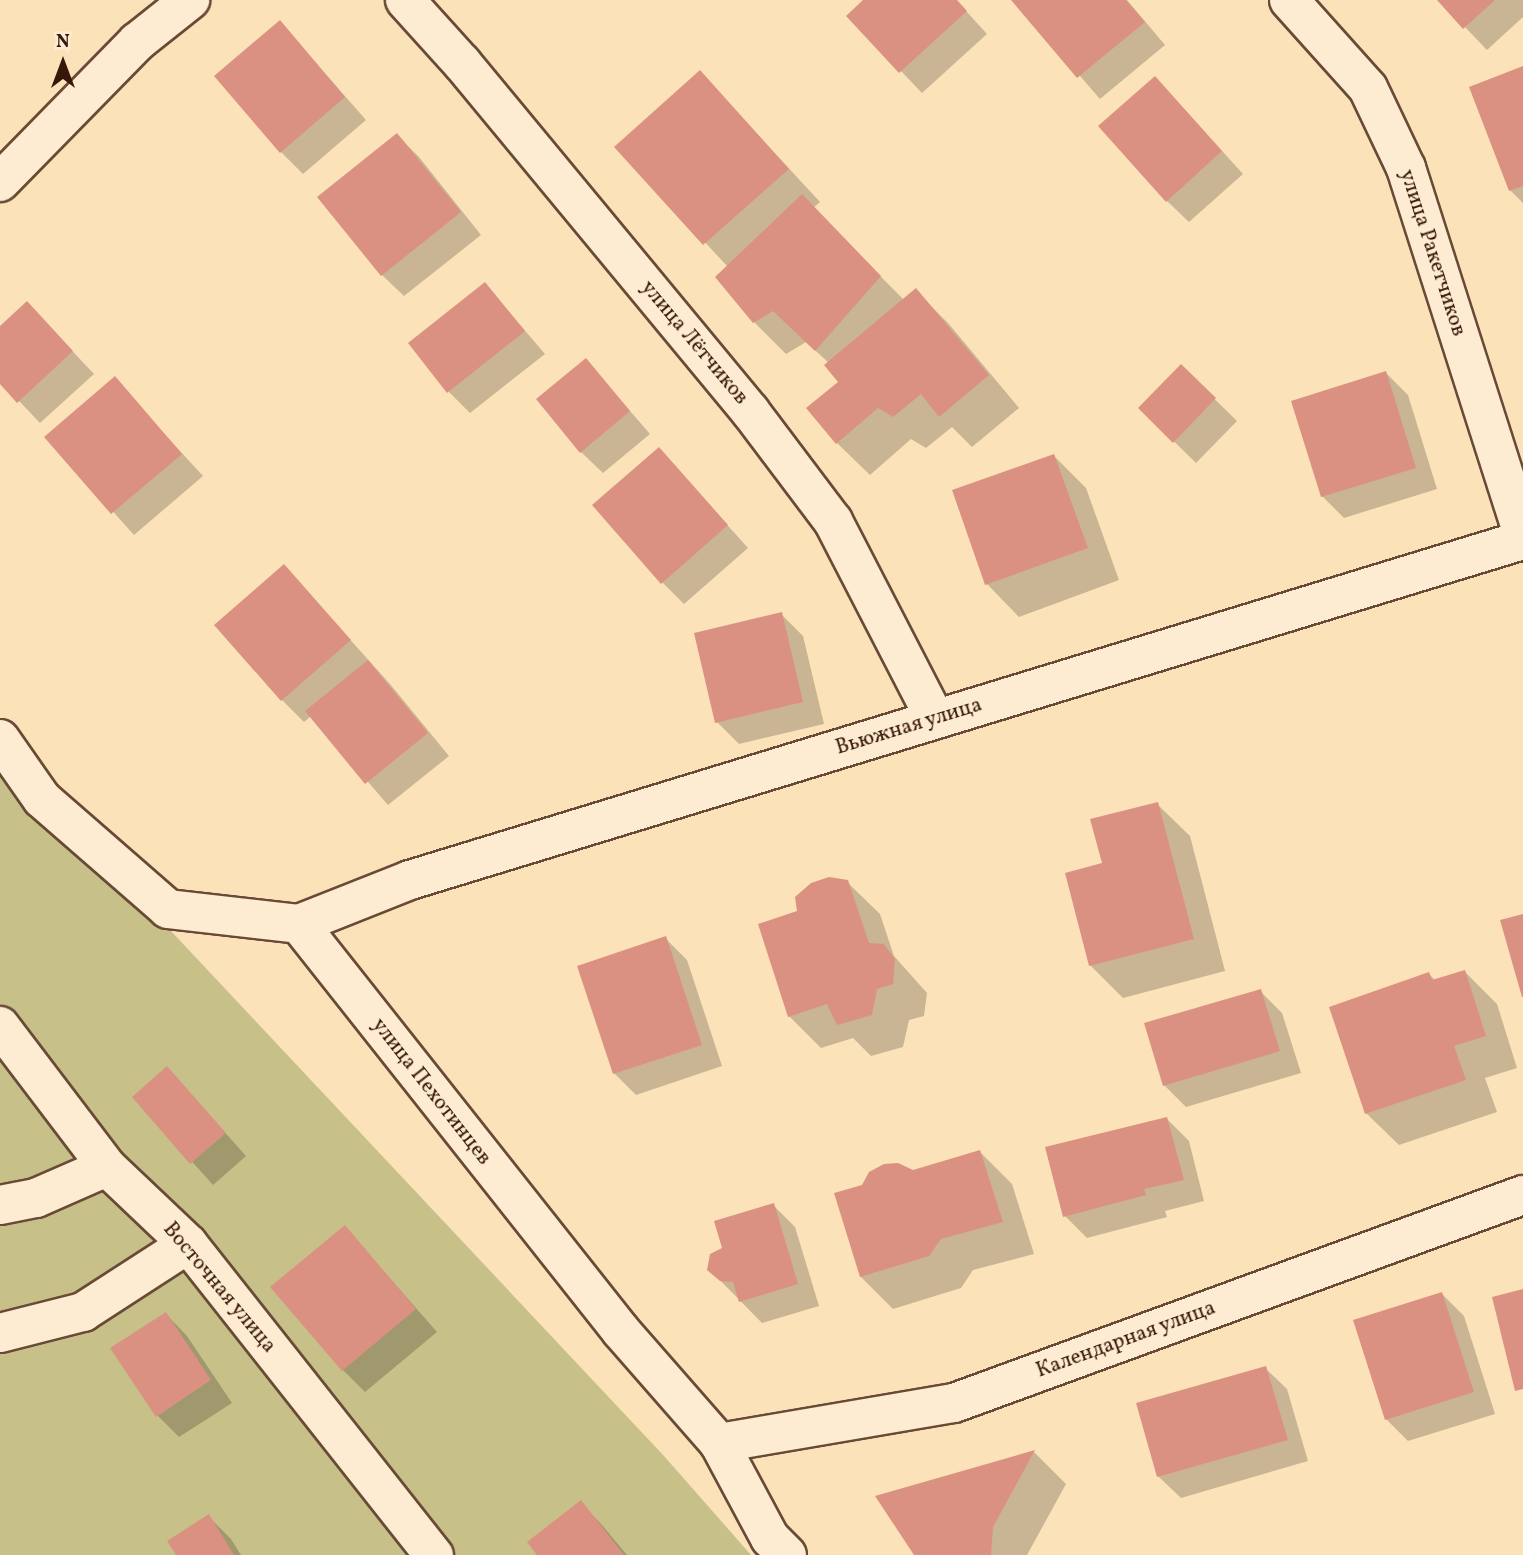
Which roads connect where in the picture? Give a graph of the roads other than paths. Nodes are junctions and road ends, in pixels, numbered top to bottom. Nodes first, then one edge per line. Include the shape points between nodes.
1 (190, 0) edge
2 (405, 0) edge
3 (1289, 0) edge
4 (0, 182) edge
5 (1523, 538) edge
6 (935, 719) junction
7 (0, 739) edge
8 (299, 923) junction
9 (0, 1026) edge
10 (107, 1167) junction
11 (1523, 1195) edge
12 (0, 1205) edge
13 (188, 1244) junction
14 (0, 1333) edge
15 (719, 1443) junction
16 (434, 1555) edge
17 (787, 1555) edge

1 - 4 street via 137,42
2 - 6 street, улица Лётчиков via 750,411 833,521
3 - 5 street, улица Ракетчиков via 1368,88 1406,168
5 - 6 street, Вьюжная улица
6 - 8 street, Вьюжная улица via 410,880
7 - 8 street via 42,799 169,909
8 - 15 street, улица Пехотинцев via 612,1320
9 - 10 street, Восточная улица
10 - 12 street via 36,1198
10 - 13 street, Восточная улица
11 - 15 street, Календарная улица via 954,1403
13 - 14 street via 83,1312
13 - 16 street, Восточная улица
15 - 17 street, улица Пехотинцев via 770,1538

